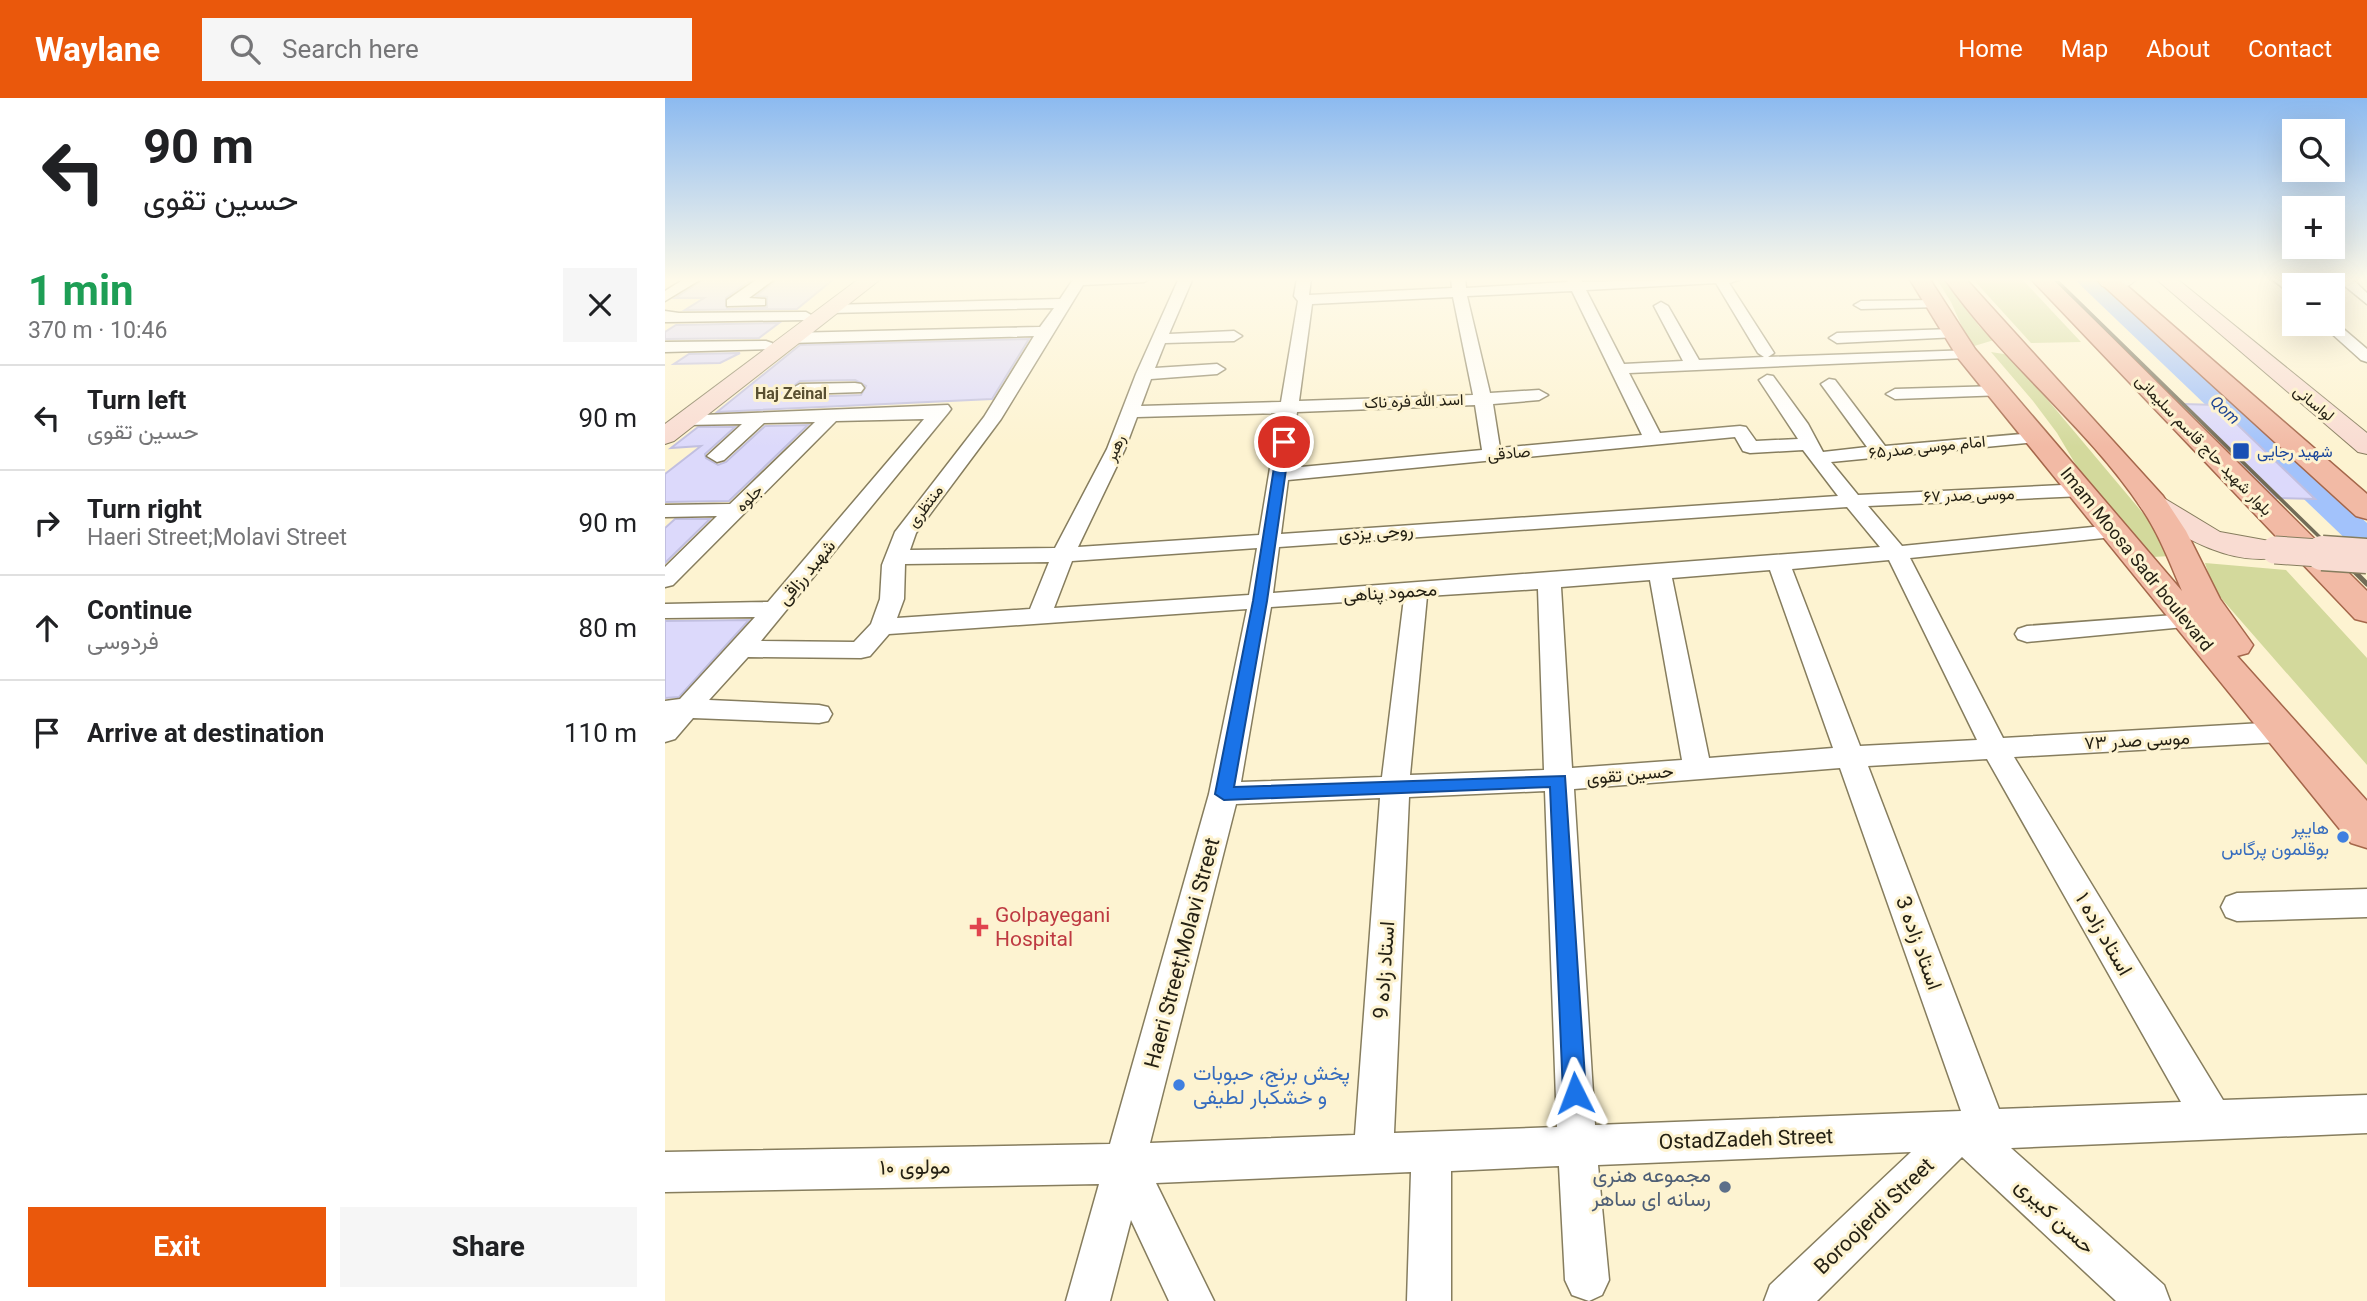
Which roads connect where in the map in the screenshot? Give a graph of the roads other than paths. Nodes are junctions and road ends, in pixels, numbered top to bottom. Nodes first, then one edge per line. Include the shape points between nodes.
1 (782, 334) edge
2 (794, 334) edge
3 (948, 334) edge
4 (1043, 334) edge
5 (1162, 334) edge
6 (1300, 334) edge
7 (1467, 334) edge
8 (1600, 334) edge
9 (1676, 334) edge
10 (1754, 334) edge
11 (1954, 334) edge
12 (1998, 334) edge
13 (2095, 334) edge
14 (2170, 334) edge
15 (2232, 334) edge
16 (922, 335) joint
17 (2343, 336) edge
18 (790, 338) junction
19 (1837, 338) dead end
20 (766, 346) junction
21 (665, 347) edge
22 (1964, 349) junction
23 (1766, 353) dead end
24 (2021, 353) junction
25 (2367, 357) edge
26 (1694, 366) junction
27 (1217, 369) dead end
28 (1618, 369) junction
29 (1144, 374) junction
30 (1767, 380) dead end
31 (1829, 384) dead end
32 (855, 388) dead end
33 (800, 389) dead end
34 (824, 389) junction
35 (1999, 391) junction
36 (1895, 394) dead end
37 (1539, 395) dead end
38 (1483, 399) junction
39 (1003, 400) joint
40 (1290, 407) junction
41 (1131, 412) junction
42 (831, 416) junction
43 (791, 417) junction
44 (759, 418) junction
45 (675, 420) edge
46 (1740, 431) joint
47 (665, 436) edge
48 (2037, 436) junction
49 (1654, 439) junction
50 (2367, 446) edge
51 (1813, 451) junction
52 (1879, 451) junction
53 (1492, 455) junction
54 (717, 456) dead end
55 (1278, 475) junction
56 (2083, 490) junction
57 (1855, 502) junction
58 (2153, 503) junction
59 (679, 507) edge
60 (737, 510) junction
61 (2367, 510) edge
62 (1268, 539) junction
63 (2124, 545) junction
64 (1063, 555) junction
65 (1898, 555) junction
66 (2280, 555) junction
67 (2367, 556) edge
68 (896, 557) junction
69 (2187, 562) junction
70 (1779, 564) junction
71 (2367, 564) edge
72 (1660, 575) junction
73 (665, 580) edge
74 (1549, 580) junction
75 (1416, 591) junction
76 (1260, 601) junction
77 (775, 609) junction
78 (665, 611) edge
79 (2367, 611) edge
80 (1039, 615) junction
81 (2187, 621) junction
82 (882, 627) junction
83 (2027, 634) dead end
84 (741, 649) junction
85 (676, 708) edge
86 (819, 714) dead end
87 (665, 732) edge
88 (2280, 732) junction
89 (1994, 747) junction
90 (1851, 757) junction
91 (1697, 767) junction
92 (1559, 780) junction
93 (1395, 787) junction
94 (1224, 794) junction
95 (2367, 797) edge
96 (2367, 831) edge
97 (2367, 903) edge
98 (2237, 907) dead end
99 (2367, 1114) edge
100 (2213, 1121) junction
101 (1975, 1130) junction
102 (1577, 1145) junction
103 (1431, 1151) junction
104 (1373, 1153) junction
105 (1125, 1164) junction
106 (665, 1172) edge
107 (1587, 1280) dead end
108 (1088, 1301) edge
109 (1192, 1301) edge
110 (1429, 1301) edge
111 (1786, 1301) edge
112 (2148, 1301) edge

1 - 20 main road
2 - 18 main road
3 - 16 street
4 - 39 street
5 - 29 street, رهبر
6 - 40 street, Haeri Street;Molavi Street
7 - 38 street
8 - 28 street
9 - 26 street
10 - 23 street
11 - 22 main road, Imam Moosa Sadr boulevard
12 - 24 main road, Imam Moosa Sadr boulevard
13 - 79 main road, بلوار شهید حاج قاسم سلیمانی
14 - 61 main road
15 - 50 main road, لواسانی
16 - 18 street
17 - 25 street
18 - 45 main road
19 - 22 street
20 - 21 street
20 - 45 main road
22 - 24 main road via 1970,355 1983,348
22 - 26 street
22 - 35 main road, Imam Moosa Sadr boulevard
24 - 58 main road, Imam Moosa Sadr boulevard
26 - 28 street
27 - 29 street
28 - 49 street
29 - 41 street, رهبر
30 - 51 street
31 - 52 street
32 - 34 street
33 - 34 street
34 - 43 street
35 - 36 street
35 - 48 main road, Imam Moosa Sadr boulevard
37 - 38 street, اسد الله فره ناک
38 - 40 street, اسد الله فره ناک
38 - 53 street
39 - 68 street, منتظری via 906,532
40 - 41 street, اسد الله فره ناک
40 - 55 street, Haeri Street;Molavi Street
41 - 64 street, رهبر
42 - 43 street
42 - 60 street, جلوه
42 - 77 street, شهید رزاقی via 940,411
43 - 44 street
44 - 45 street
44 - 54 street
45 - 47 main road
46 - 49 street, صادقی
46 - 51 street, امام موسی صدر۶۵ via 1750,447
48 - 52 street, امام موسی صدر۶۵
48 - 56 main road, Imam Moosa Sadr boulevard
49 - 53 street, صادقی
51 - 52 street, امام موسی صدر۶۵
51 - 57 street
53 - 55 street, صادقی
55 - 62 street, Haeri Street;Molavi Street
56 - 57 street, موسی صدر ۶۷
56 - 63 main road, Imam Moosa Sadr boulevard
57 - 62 street, روحی یزدی
57 - 65 street
58 - 66 main road via 2210,541
58 - 69 main road, Imam Moosa Sadr boulevard
59 - 60 street
60 - 73 street, جلوه
62 - 64 street, روحی یزدی
62 - 76 street, Haeri Street;Molavi Street
63 - 65 street, محمود پناهی
63 - 69 main road via 2163,567
63 - 81 main road, Imam Moosa Sadr boulevard
64 - 68 street, روحی یزدی
64 - 80 street, رهبر
65 - 70 street, محمود پناهی
65 - 89 street
66 - 67 main road, bridge
66 - 69 main road via 2225,555
66 - 71 main road
68 - 82 street, منتظری via 893,599
69 - 95 main road, Imam Moosa Sadr boulevard via 2214,615 2249,664
70 - 72 street, محمود پناهی
70 - 90 street, استاد زاده 3
72 - 74 street, محمود پناهی
72 - 91 street
74 - 75 street, محمود پناهی
74 - 92 street
75 - 76 street, محمود پناهی
75 - 93 street, استاد زاده 9
76 - 80 street, محمود پناهی
76 - 94 street, Haeri Street;Molavi Street
77 - 78 street
77 - 84 street, شهید رزاقی
80 - 82 street, محمود پناهی
81 - 83 street
81 - 88 main road, Imam Moosa Sadr boulevard
82 - 84 street via 861,650
84 - 85 street, شهید رزاقی
85 - 86 street
85 - 87 street, شهید رزاقی
88 - 89 street, موسی صدر ۷۳
88 - 96 main road, Imam Moosa Sadr boulevard
89 - 90 street, حسین تقوی
89 - 100 street, استاد زاده ۱
90 - 91 street, حسین تقوی
90 - 101 street, استاد زاده 3
91 - 92 street, حسین تقوی
92 - 93 street, حسین تقوی
92 - 102 street
93 - 94 street, حسین تقوی
93 - 104 street, استاد زاده 9
94 - 105 street, Haeri Street;Molavi Street
97 - 98 street
99 - 100 street, OstadZadeh Street
100 - 101 street, OstadZadeh Street
101 - 102 street, OstadZadeh Street
101 - 111 street, Boroojerdi Street
101 - 112 street, حسن کبیری
102 - 103 street, OstadZadeh Street
102 - 107 street
103 - 104 street, OstadZadeh Street
103 - 110 street
104 - 105 street, OstadZadeh Street
105 - 106 street, مولوی ۱۰
105 - 108 street, Haeri Street;Molavi Street
105 - 109 street

